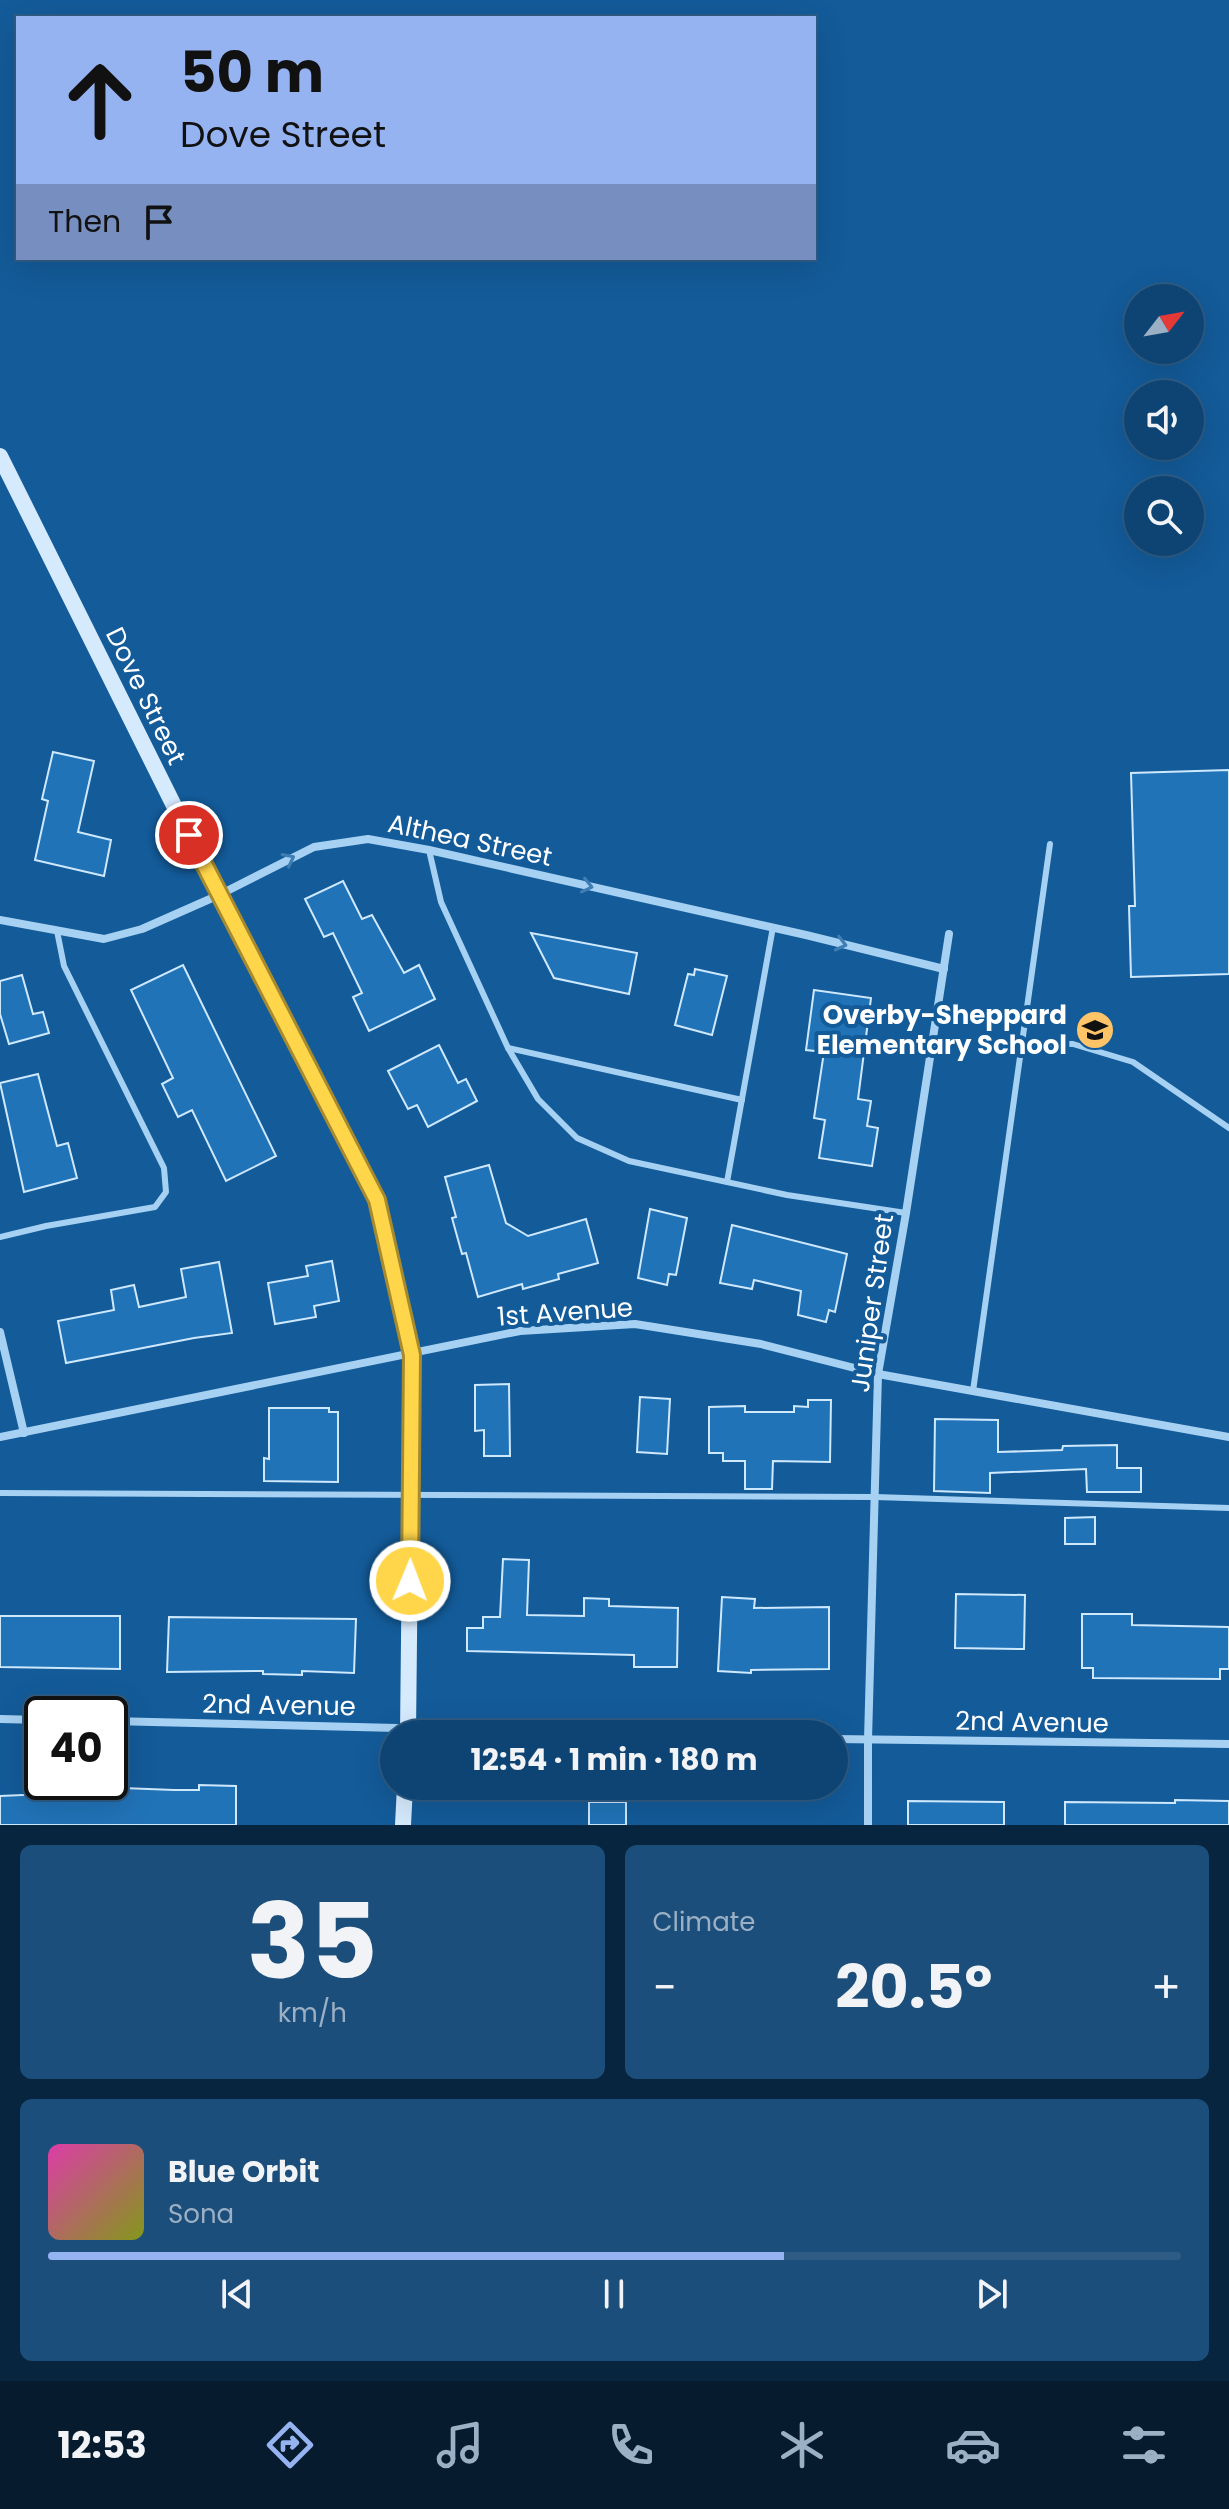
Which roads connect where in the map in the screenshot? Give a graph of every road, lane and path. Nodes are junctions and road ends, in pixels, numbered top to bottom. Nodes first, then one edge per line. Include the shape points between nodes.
1 (0, 456) edge
2 (1050, 844) dead end
3 (429, 850) junction
4 (219, 895) junction
5 (0, 920) edge
6 (773, 927) junction
7 (57, 931) junction
8 (949, 934) dead end
9 (944, 969) junction
10 (1020, 1043) junction
11 (508, 1048) junction
12 (742, 1100) junction
13 (1229, 1128) edge
14 (727, 1182) junction
15 (906, 1213) junction
16 (0, 1237) edge
17 (0, 1332) edge
18 (412, 1355) junction
19 (878, 1374) junction
20 (973, 1391) junction
21 (24, 1433) junction
22 (0, 1437) edge
23 (1229, 1437) edge
24 (0, 1493) edge
25 (411, 1495) junction
26 (875, 1497) junction
27 (1229, 1508) edge
28 (0, 1719) edge
29 (24, 1720) edge
30 (408, 1720) edge
31 (128, 1722) edge
32 (380, 1730) edge
33 (848, 1739) edge
34 (868, 1740) junction
35 (1229, 1744) edge
36 (404, 1800) edge
37 (403, 1825) edge
38 (868, 1825) edge

1 - 4 street, Dove Street
2 - 10 lane
4 -> 3 street, Althea Street via 314,847 368,839
3 -> 6 street, Althea Street
3 - 11 lane via 441,902
4 - 7 street, Althea Street via 142,929 104,939
4 - 18 street, Dove Street via 377,1200
5 - 7 street, Althea Street
6 -> 9 street, Althea Street
6 - 12 lane
7 - 16 lane via 64,966 164,1168 166,1192 155,1207
8 - 9 street, Juniper Street
9 - 15 street, Juniper Street
10 - 13 lane via 1073,1044 1133,1062
10 - 20 lane
11 - 12 lane
11 - 14 lane via 538,1099 577,1138 629,1161
12 - 14 lane
14 - 15 lane
15 - 19 street, Juniper Street
17 - 21 street
18 - 19 street, 1st Avenue via 520,1331 635,1324 761,1344
18 - 21 street, 1st Avenue
18 - 25 street, Dove Street
19 - 20 street, 1st Avenue
19 - 26 street, Juniper Street
20 - 23 street, 1st Avenue
21 - 22 street, 1st Avenue
24 - 25 lane
25 - 26 lane
25 - 30 street, Dove Street
26 - 27 lane
26 - 34 street, Juniper Street
28 - 29 street
31 - 32 street, 2nd Avenue
33 - 34 street, 2nd Avenue
34 - 35 street, 2nd Avenue
34 - 38 street, Juniper Street
36 - 37 street

